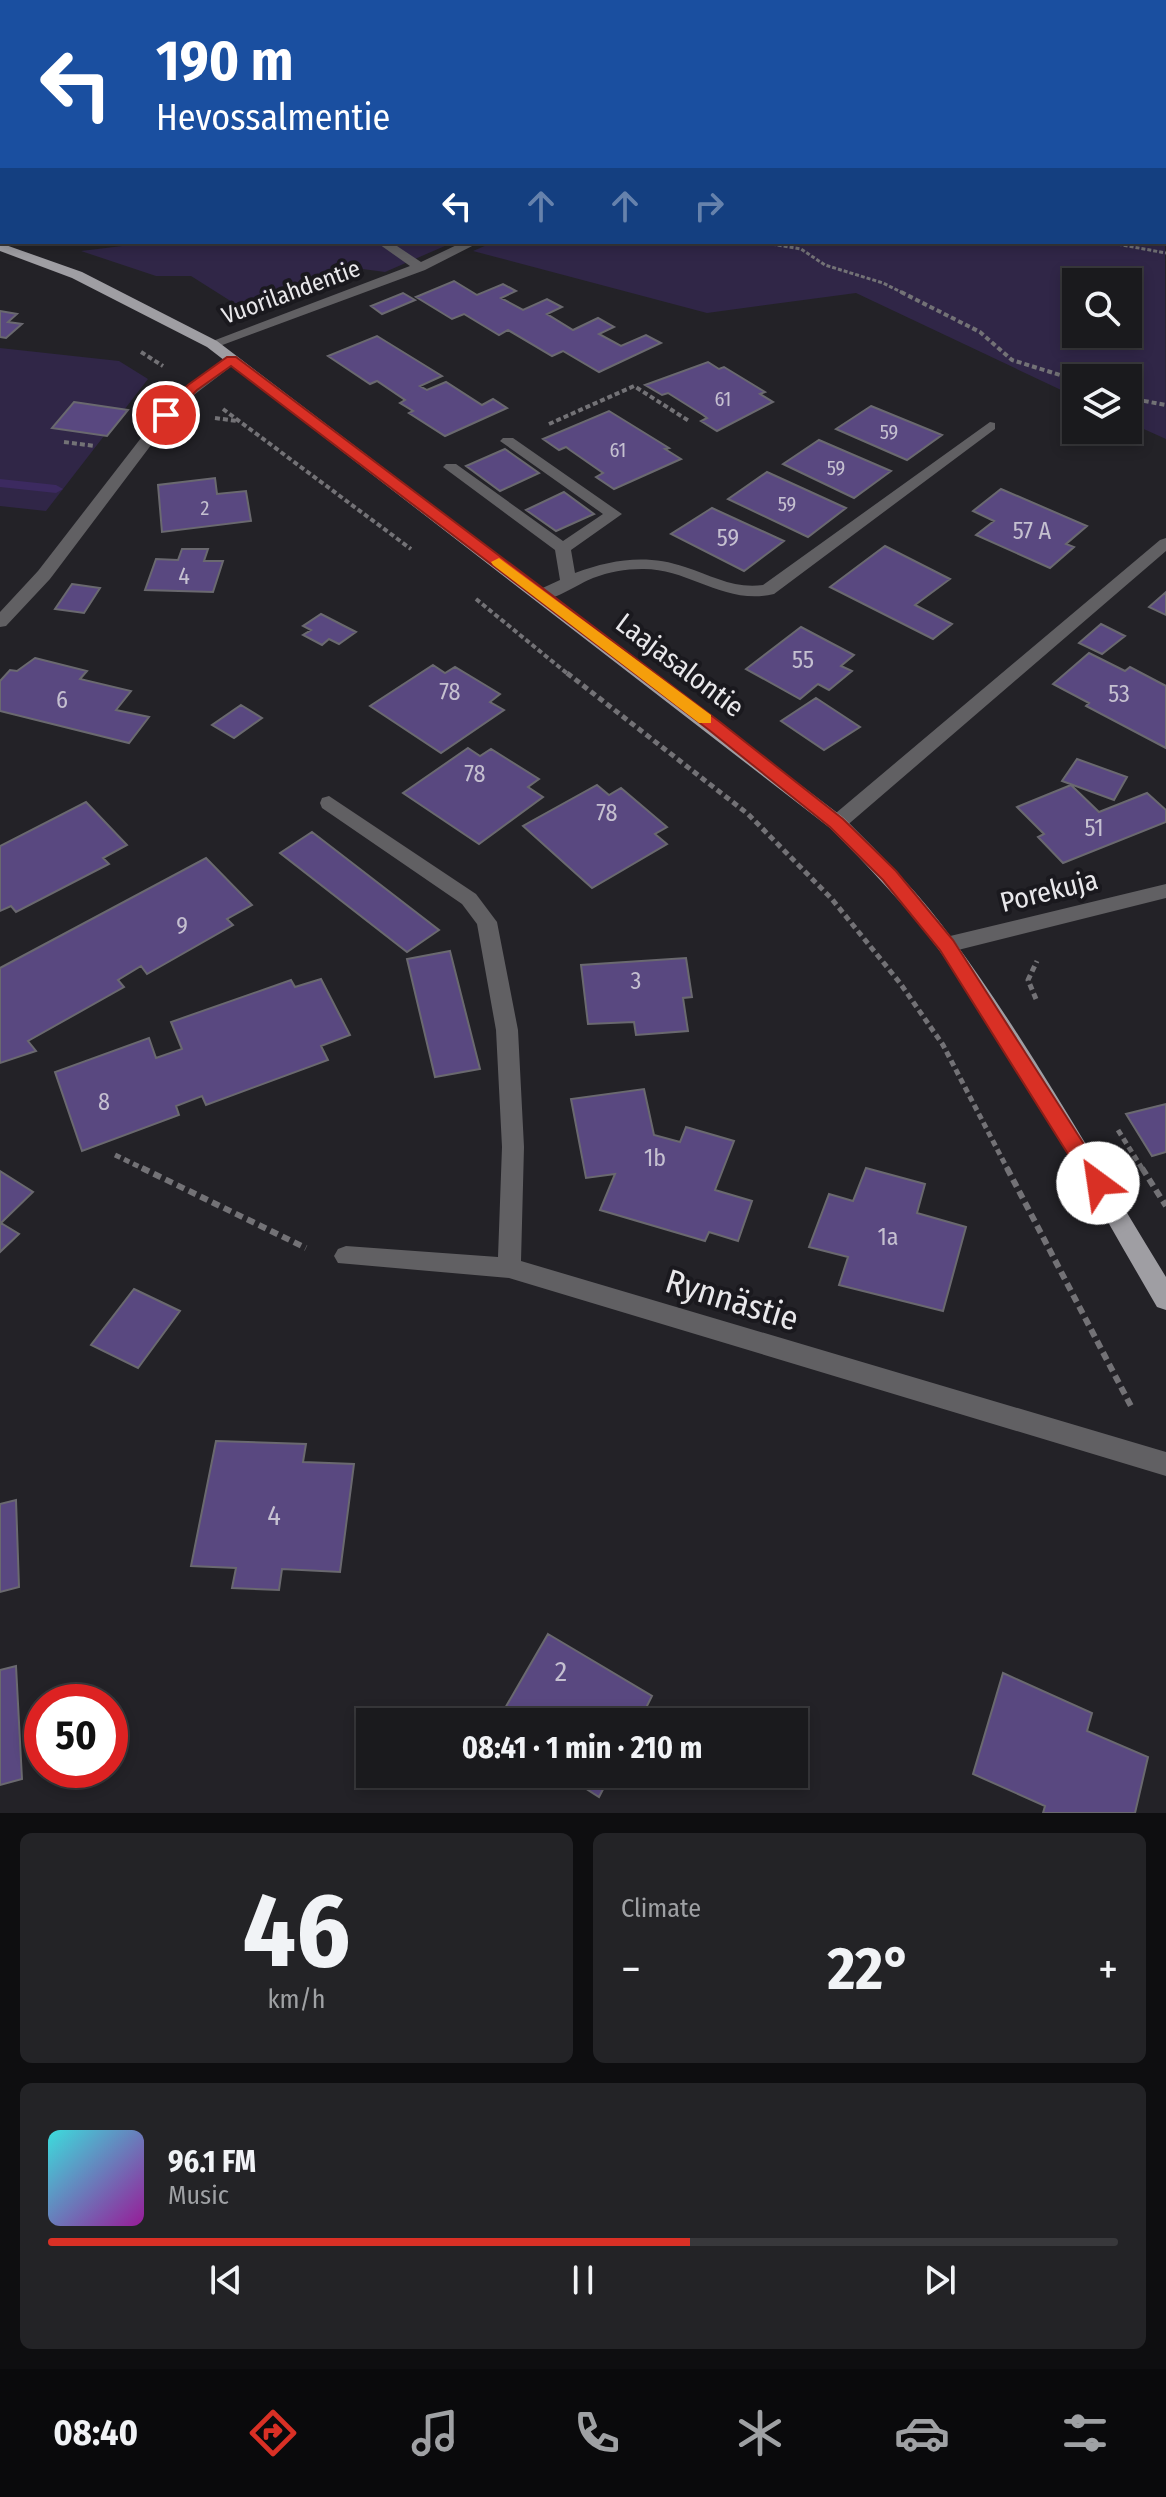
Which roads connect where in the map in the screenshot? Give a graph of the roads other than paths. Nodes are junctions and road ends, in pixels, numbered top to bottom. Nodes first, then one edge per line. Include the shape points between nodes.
1 (385, 244) edge
2 (470, 244) edge
3 (0, 247) edge
4 (420, 267) junction
5 (212, 344) junction
6 (232, 359) junction
7 (990, 426) dead end
8 (508, 441) road end
9 (451, 467) dead end
10 (1166, 543) edge
11 (563, 548) junction
12 (568, 580) junction
13 (542, 595) junction
14 (0, 622) edge
15 (329, 803) dead end
16 (837, 823) junction
17 (1166, 891) edge
18 (946, 945) junction
19 (346, 1256) road end
20 (509, 1268) junction
21 (1166, 1299) edge
22 (1166, 1464) edge

1 - 4 street
2 - 4 street, Vuorilahdentie
3 - 5 main road, Laajasalontie via 77,275
4 - 5 street, Vuorilahdentie
5 - 6 main road, Laajasalontie
6 - 13 main road, Laajasalontie
6 - 14 street via 177,401 44,575
7 - 12 street via 768,590 722,590 676,568 653,564 601,569
8 - 11 street via 614,514
9 - 11 street
10 - 16 street
11 - 12 street
12 - 13 street
13 - 16 main road, Laajasalontie
15 - 20 street via 469,899 487,922 507,1030 513,1147
16 - 18 main road, Laajasalontie via 889,875
17 - 18 street, Porekuja
18 - 21 main road, Laajasalontie
19 - 20 street, Rynnästie
20 - 22 street, Rynnästie

